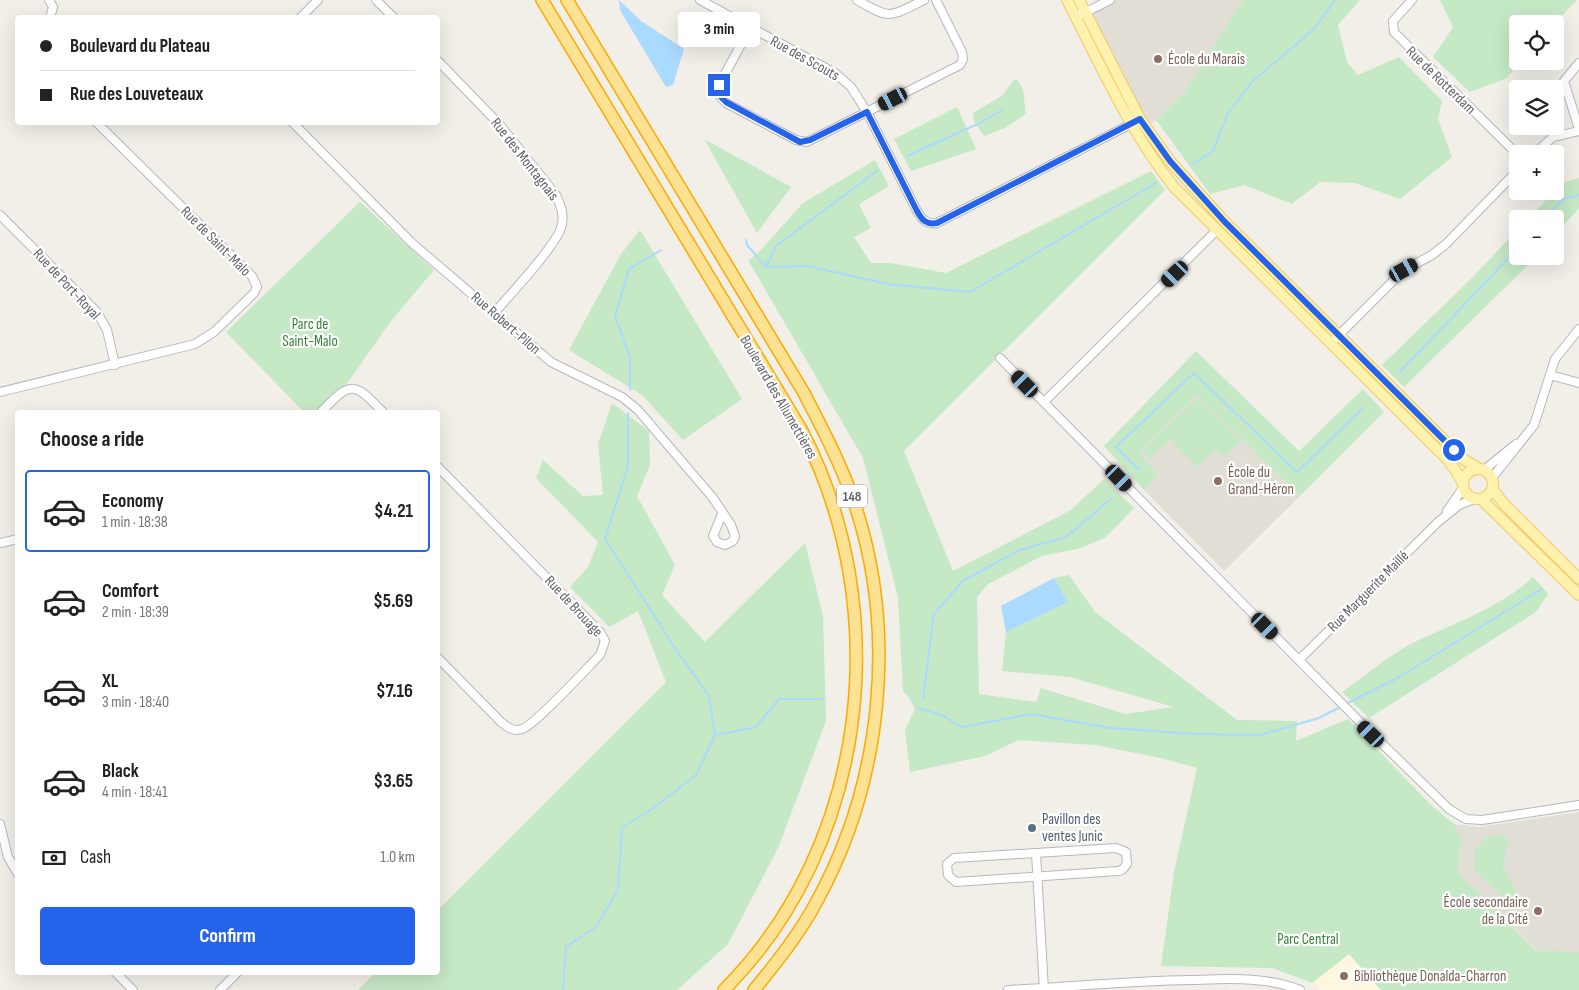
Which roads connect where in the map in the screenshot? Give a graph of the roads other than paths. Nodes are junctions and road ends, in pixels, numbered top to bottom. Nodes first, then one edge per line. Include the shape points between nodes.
1 (49, 0) edge
2 (318, 0) edge
3 (376, 0) edge
4 (542, 0) edge
5 (567, 0) edge
6 (700, 0) edge
7 (857, 0) edge
8 (924, 0) edge
9 (936, 0) edge
10 (1067, 0) edge
11 (1079, 0) edge
12 (1110, 0) edge
13 (1412, 0) edge
14 (51, 15) edge
15 (303, 15) edge
16 (391, 15) edge
17 (1081, 15) junction
18 (750, 28) junction
19 (590, 39) junction
20 (570, 48) junction
21 (440, 63) edge
22 (1579, 63) edge
23 (867, 112) junction
24 (1140, 119) junction
25 (1130, 124) junction
26 (99, 125) edge
27 (295, 125) edge
28 (1579, 130) edge
29 (1544, 145) edge
30 (1509, 146) edge
31 (1509, 179) edge
32 (0, 215) edge
33 (1217, 230) junction
34 (494, 313) junction
35 (1579, 329) edge
36 (1339, 335) junction
37 (1330, 344) junction
38 (1000, 358) dead end
39 (115, 365) junction
40 (1550, 375) junction
41 (1579, 383) edge
42 (0, 392) edge
43 (1044, 402) junction
44 (322, 410) edge
45 (382, 410) edge
46 (1522, 440) junction
47 (1481, 469) junction
48 (440, 470) edge
49 (1492, 483) junction
50 (1462, 485) junction
51 (1478, 499) junction
52 (722, 514) dead end
53 (1438, 522) junction
54 (15, 540) edge
55 (0, 543) edge
56 (1579, 579) edge
57 (1579, 595) edge
58 (440, 660) edge
59 (1299, 660) junction
60 (1579, 805) edge
61 (0, 824) edge
62 (1036, 853) junction
63 (15, 869) edge
64 (1037, 876) junction
65 (118, 975) edge
66 (235, 975) edge
67 (1044, 989) edge
68 (133, 990) edge
69 (220, 990) edge
70 (724, 990) edge
71 (754, 990) edge
72 (1008, 990) edge
73 (1300, 990) edge

1 - 14 street via 53,8
2 - 15 street
3 - 16 street
4 - 20 highway, Boulevard des Allumettières / 148
5 - 19 highway, Boulevard des Allumettières / 148
6 - 18 street, Rue des Scouts
7 - 8 street via 880,14 890,16
9 - 23 street via 962,52 962,62
10 - 17 main road
11 - 17 main road
12 - 17 street
13 - 30 street, Rue de Rotterdam via 1393,20 1394,32
17 - 24 main road
17 - 25 main road
18 - 23 street, Rue des Scouts via 840,77 855,92
18 - 23 street via 719,85 718,94 726,102 803,142
19 - 20 highway
19 - 71 highway, Boulevard des Allumettières / 148 via 804,393 835,453 853,499 870,562 878,637 878,688 872,740 860,794 843,844 818,899
20 - 70 highway, Boulevard des Allumettières / 148 via 810,446 837,516 850,576 856,632 856,687 850,742 841,783 823,837 798,887 760,947
21 - 34 street, Rue des Montagnais via 500,125 562,207 561,229 554,240
22 - 28 street via 1564,81
23 - 25 street, Rue des Scouts via 917,211 930,224
24 - 25 street, Rue des Scouts
24 - 36 main road via 1162,152 1224,221
25 - 33 main road via 1174,187
26 - 39 street, Rue de Saint-Malo via 256,282 254,293 205,339 181,349
27 - 34 street, Rue Robert-Pilon via 412,243
28 - 29 street via 1553,137
31 - 36 street via 1446,244 1404,270
32 - 39 street, Rue de Port-Royal via 97,312 107,330
33 - 37 main road
33 - 43 street
34 - 52 street, Rue Robert-Pilon via 551,362 614,392 633,405 713,498
35 - 40 street via 1560,351
36 - 37 street
36 - 47 main road via 1463,459
37 - 50 main road via 1447,460
38 - 43 street
39 - 42 street, Rue de Saint-Malo
40 - 41 street
40 - 46 street via 1538,417
43 - 59 street
44 - 45 street via 342,391 352,388 363,392
46 - 47 street
46 - 49 street
47 - 49 main road
47 - 50 main road via 1467,472
48 - 58 street, Rue de Brouage via 600,632 605,641 600,655 532,723 517,730 501,722
49 - 51 main road via 1486,497
49 - 56 main road via 1503,502
50 - 51 main road via 1465,493
50 - 53 street, Rue Marguerite Maillé
51 - 53 street, Rue Marguerite Maillé via 1459,505
51 - 57 main road
53 - 59 street, Rue Marguerite Maillé
54 - 55 street
59 - 60 street via 1427,789 1460,816 1482,820
61 - 63 street via 8,857
62 - 64 street
62 - 64 street via 954,858 947,864 948,875 956,882
62 - 64 street via 1116,848 1126,852 1127,864 1118,871
64 - 67 street
65 - 68 street
66 - 69 street
67 - 72 street
67 - 73 street via 1111,982 1224,979 1281,983

